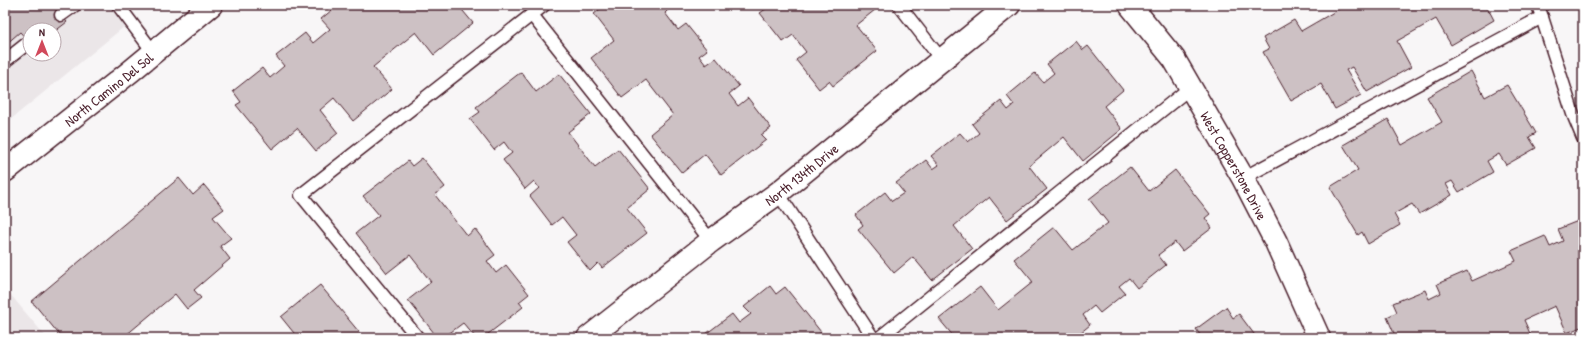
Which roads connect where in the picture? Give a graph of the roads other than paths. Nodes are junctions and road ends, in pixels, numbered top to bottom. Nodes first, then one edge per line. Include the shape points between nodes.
1 (75, 5) edge
2 (118, 5) edge
3 (211, 5) edge
4 (544, 5) edge
5 (898, 5) edge
6 (1010, 5) edge
7 (1130, 5) edge
8 (1538, 5) edge
9 (61, 15) dead end
10 (532, 15) junction
11 (1542, 17) junction
12 (22, 47) edge
13 (154, 52) junction
14 (941, 59) junction
15 (5, 61) edge
16 (1191, 87) junction
17 (1583, 138) edge
18 (5, 172) edge
19 (1243, 178) junction
20 (778, 193) junction
21 (711, 241) junction
22 (418, 338) edge
23 (588, 338) edge
24 (873, 338) edge
25 (879, 338) edge
26 (1319, 338) edge

1 - 9 lane
2 - 13 lane
3 - 13 street, North Camino Del Sol
4 - 10 lane
5 - 14 lane
6 - 14 street, North 134th Drive
7 - 16 street, West Copperstone Drive via 1174,59
8 - 11 lane
10 - 21 lane
10 - 22 lane via 300,195
11 - 17 lane
11 - 19 lane
12 - 15 lane
13 - 18 street, North Camino Del Sol
14 - 20 street, North 134th Drive
16 - 19 street, West Copperstone Drive
16 - 25 lane
19 - 26 street, West Copperstone Drive via 1276,242
20 - 21 street, North 134th Drive
20 - 24 lane
21 - 23 street, North 134th Drive

